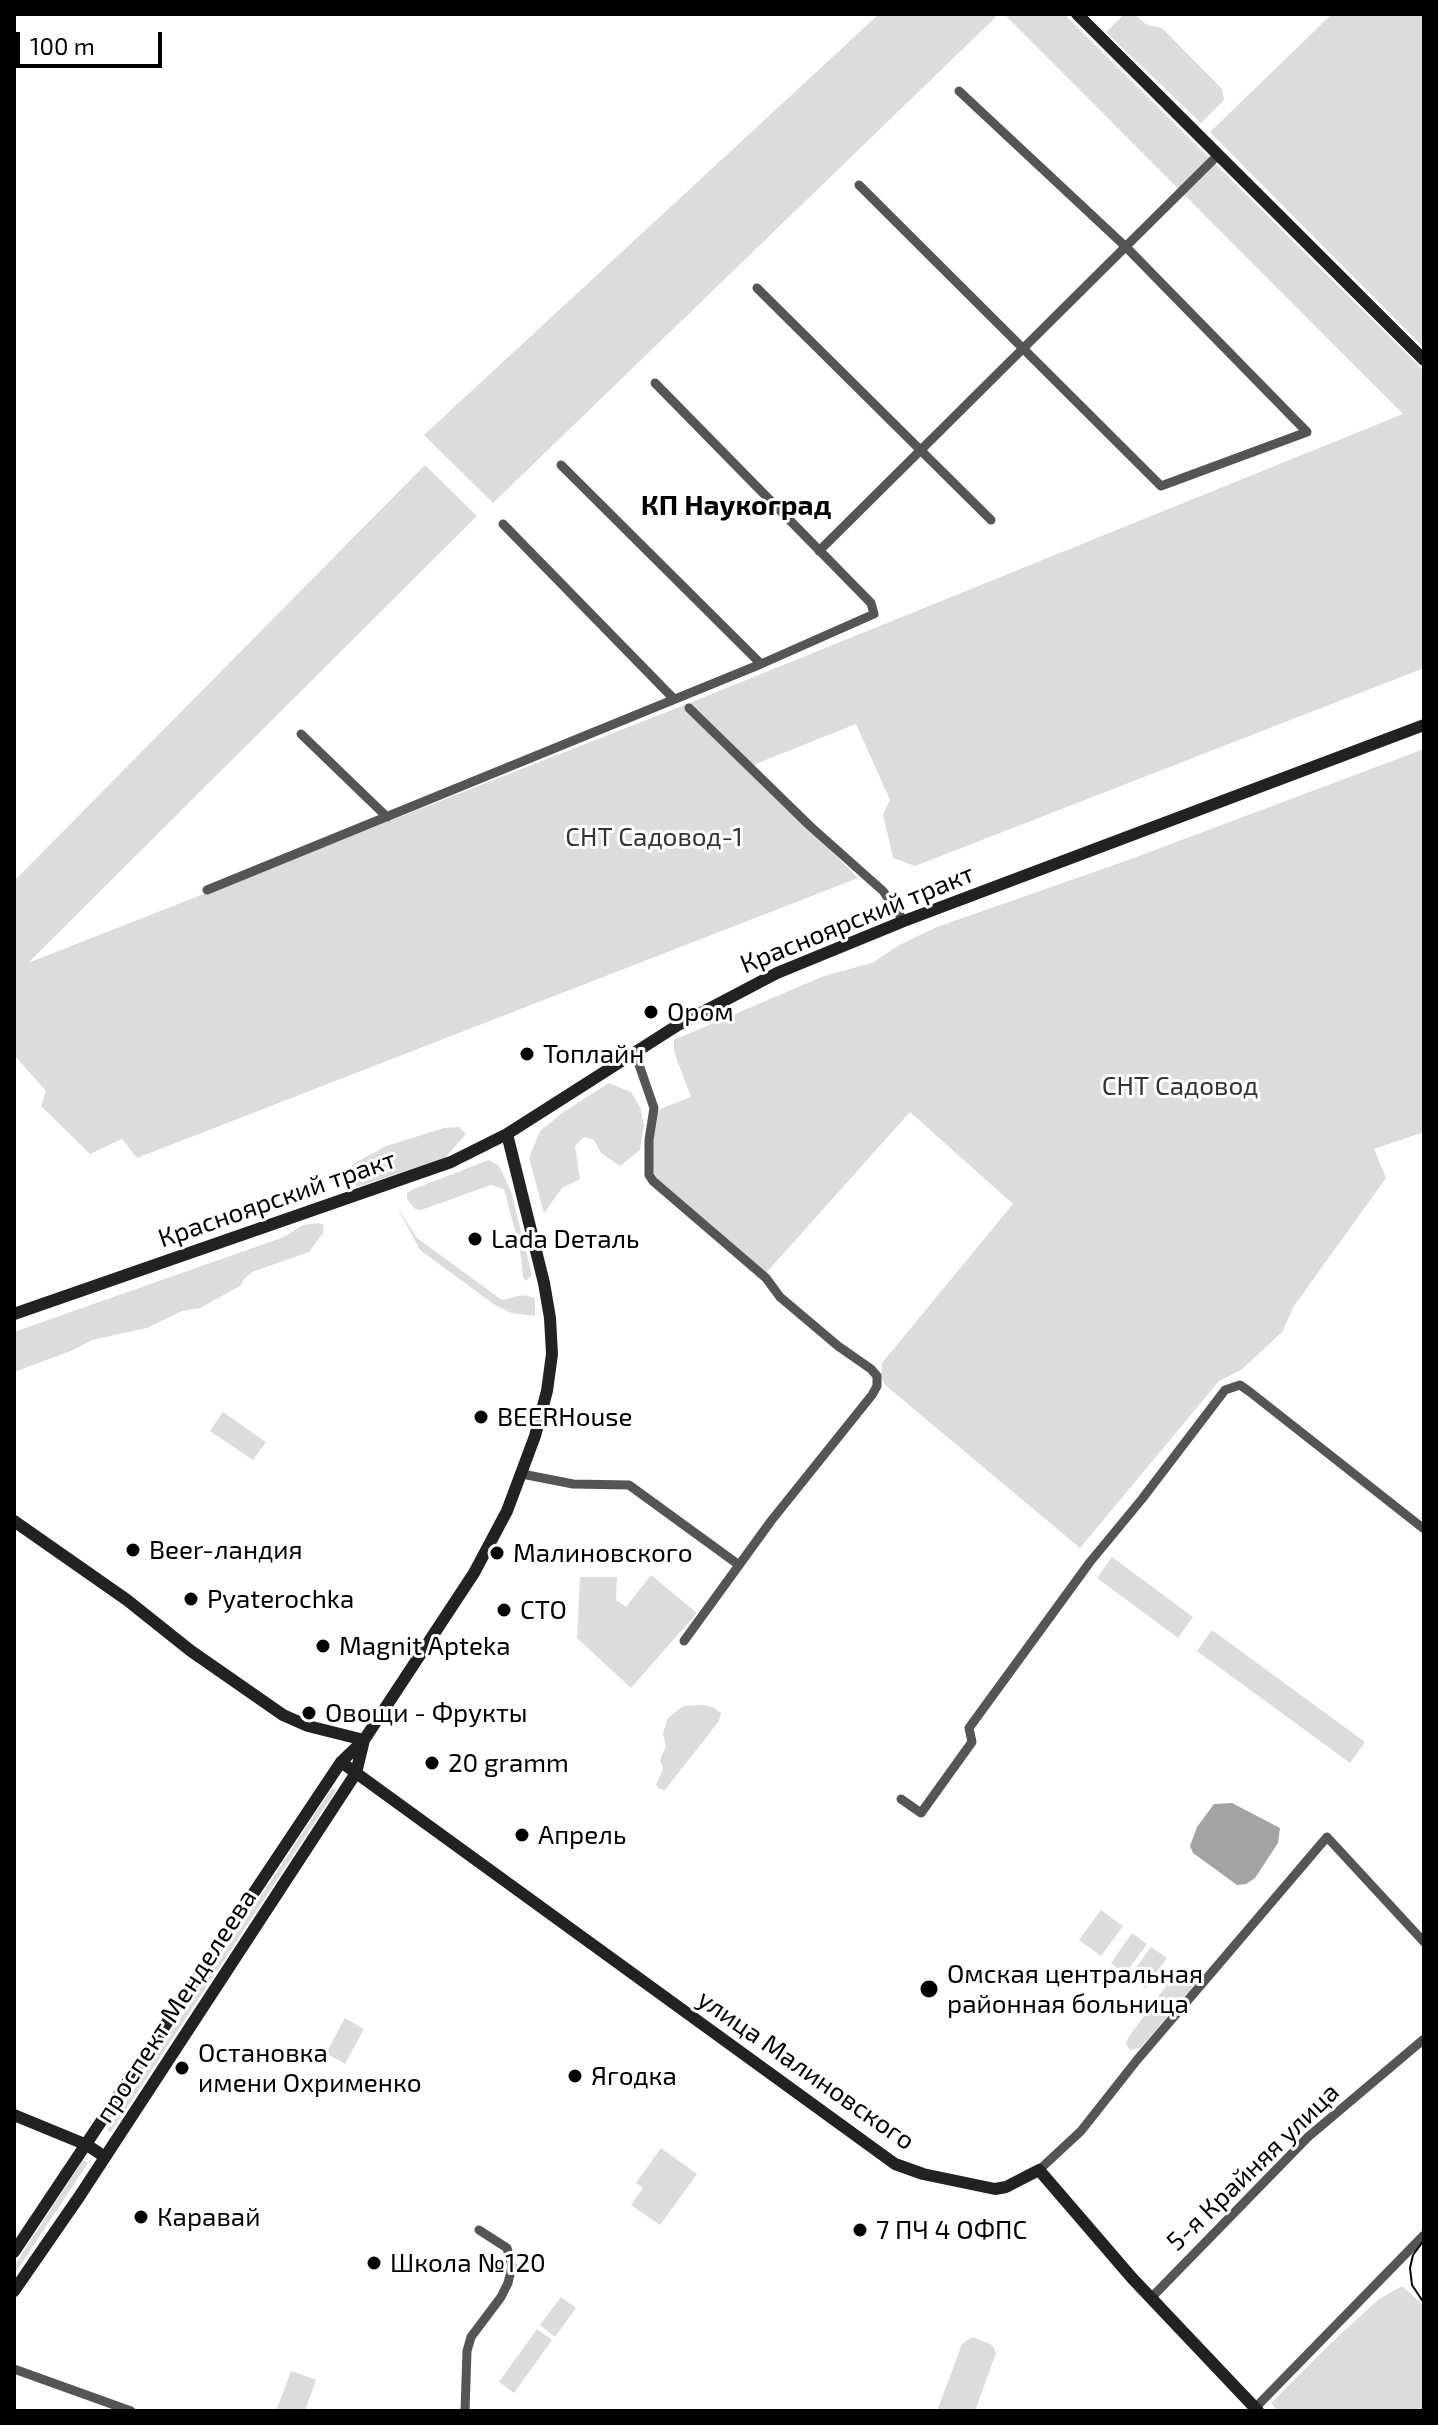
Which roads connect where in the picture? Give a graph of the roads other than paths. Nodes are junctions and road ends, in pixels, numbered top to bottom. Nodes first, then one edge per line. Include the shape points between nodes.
1 (1077, 14) edge
2 (959, 91) dead end
3 (1219, 154) junction
4 (859, 185) dead end
5 (1126, 247) junction
6 (757, 288) dead end
7 (1025, 349) junction
8 (1424, 360) edge
9 (655, 383) dead end
10 (921, 449) junction
11 (561, 465) dead end
12 (991, 520) dead end
13 (503, 524) dead end
14 (819, 551) junction
15 (761, 664) junction
16 (674, 699) junction
17 (689, 708) dead end
18 (1424, 725) edge
19 (301, 734) dead end
20 (387, 817) junction
21 (207, 890) dead end
22 (904, 921) junction
23 (635, 1053) junction
24 (507, 1134) junction
25 (14, 1314) edge
26 (522, 1474) junction
27 (14, 1521) edge
28 (1424, 1529) edge
29 (739, 1565) junction
30 (684, 1641) dead end
31 (364, 1740) junction
32 (341, 1762) junction
33 (356, 1773) junction
34 (901, 1799) dead end
35 (1424, 1942) edge
36 (1424, 2039) edge
37 (14, 2115) edge
38 (87, 2145) junction
39 (105, 2157) junction
40 (1039, 2170) junction
41 (479, 2230) dead end
42 (1424, 2235) edge
43 (14, 2252) edge
44 (14, 2291) edge
45 (1151, 2298) junction
46 (14, 2369) edge
47 (1256, 2410) edge
48 (131, 2411) edge
49 (465, 2411) edge

1 - 3 main road
2 - 5 street
3 - 5 street
3 - 8 main road
4 - 7 street
5 - 7 street
5 - 7 street via 1307,432 1161,486
6 - 10 street
7 - 10 street
9 - 14 street
10 - 12 street
10 - 14 street
11 - 15 street
13 - 16 street
14 - 15 street via 871,603 874,614
15 - 16 street
16 - 20 street
17 - 22 street via 883,891
18 - 22 main road, Красноярский тракт
19 - 20 street
20 - 21 street
22 - 23 main road, Красноярский тракт via 745,988
23 - 24 main road, Красноярский тракт
23 - 29 street via 654,1108 649,1140 653,1181 766,1278 780,1297 877,1376 872,1395
24 - 25 main road, Красноярский тракт via 451,1162
24 - 26 main road, проспект Менделеева via 544,1283 552,1354 547,1391
26 - 29 street via 573,1484 629,1485
26 - 31 main road, проспект Менделеева via 474,1573
27 - 31 main road via 283,1715
28 - 34 street via 1240,1385 1225,1390 969,1728 972,1742 921,1813
29 - 30 street
31 - 32 main road, проспект Менделеева
31 - 33 main road, проспект Менделеева
32 - 33 main road, улица Малиновского
32 - 38 main road, проспект Менделеева
33 - 39 main road, проспект Менделеева
33 - 40 main road, улица Малиновского via 895,2164 995,2189
35 - 40 street via 1327,1837 1081,2131
36 - 45 street, 5-я Крайняя улица via 1308,2137
37 - 38 main road
38 - 39 main road
38 - 43 main road, проспект Менделеева
39 - 44 main road, проспект Менделеева
40 - 45 main road
41 - 49 street via 507,2248 512,2266 501,2297 471,2337
42 - 47 street
45 - 47 main road
46 - 48 street

